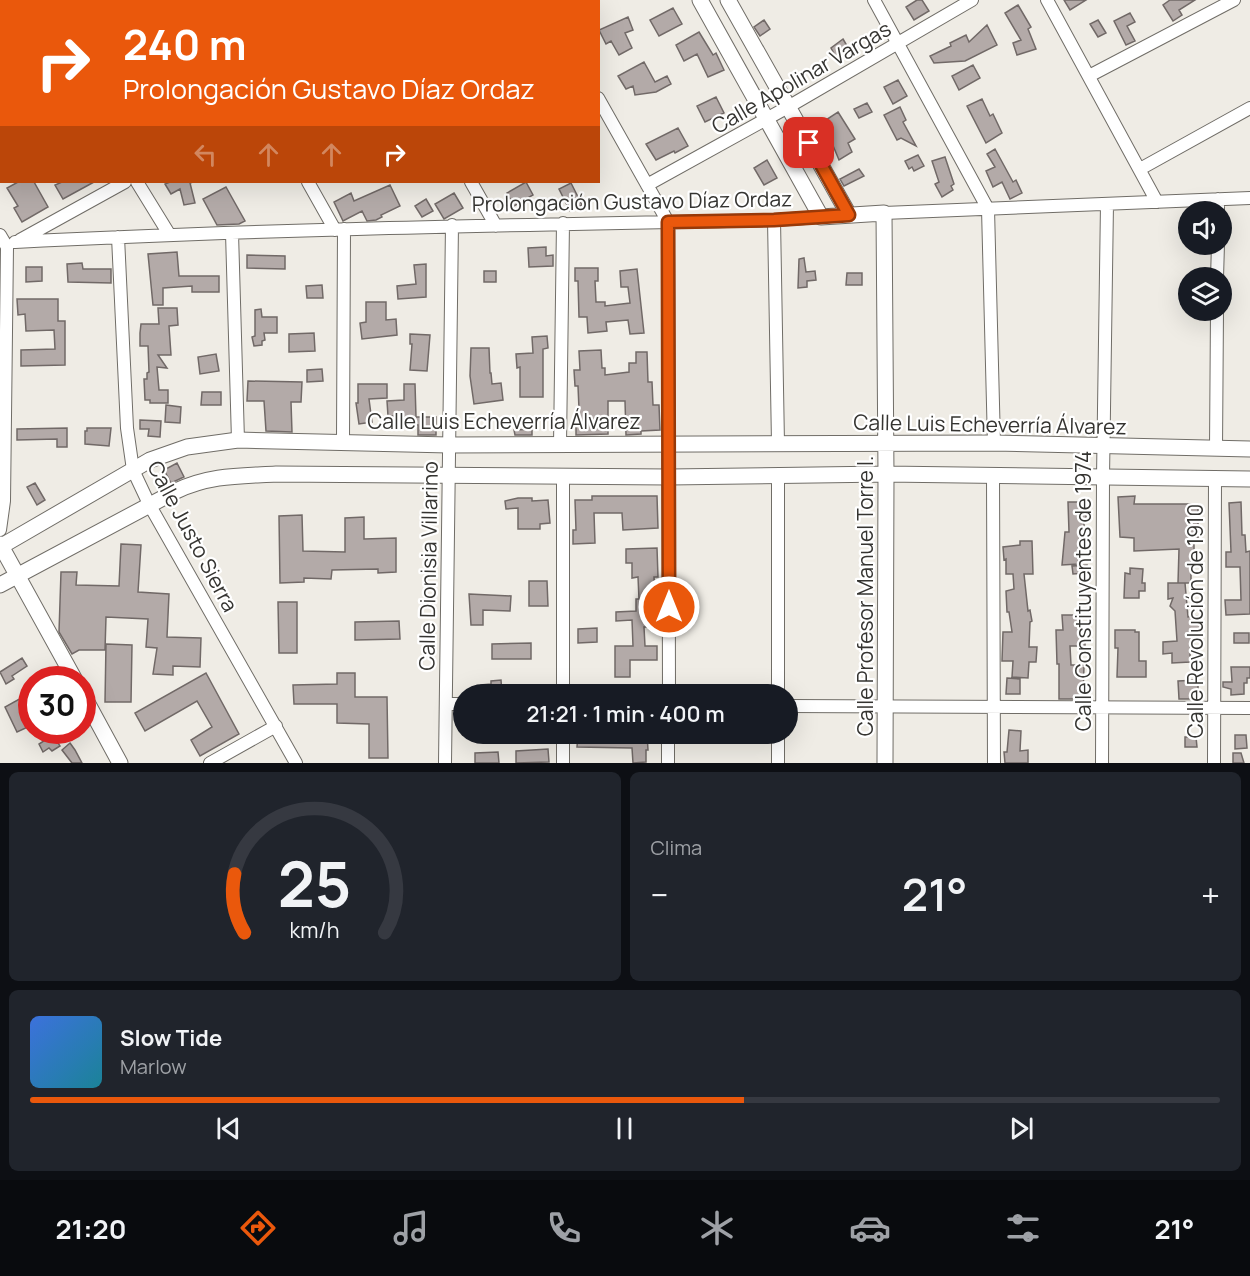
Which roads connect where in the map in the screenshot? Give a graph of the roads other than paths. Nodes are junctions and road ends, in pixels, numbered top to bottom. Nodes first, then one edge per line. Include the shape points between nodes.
1 (700, 0) edge
2 (728, 0) edge
3 (874, 0) edge
4 (972, 0) edge
5 (1047, 0) edge
6 (1234, 0) edge
7 (898, 45) junction
8 (1089, 76) junction
9 (600, 102) edge
10 (788, 107) junction
11 (1250, 108) edge
12 (767, 119) junction
13 (1140, 169) junction
14 (123, 183) edge
15 (138, 183) edge
16 (309, 183) edge
17 (472, 183) edge
18 (647, 185) junction
19 (1250, 198) edge
20 (1157, 202) junction
21 (1232, 202) edge
22 (1178, 203) edge
23 (1107, 204) junction
24 (988, 209) junction
25 (884, 213) junction
26 (849, 215) junction
27 (821, 217) junction
28 (774, 220) junction
29 (668, 222) junction
30 (563, 223) junction
31 (452, 225) junction
32 (496, 226) junction
33 (339, 229) junction
34 (232, 233) junction
35 (169, 234) junction
36 (0, 235) edge
37 (118, 237) junction
38 (7, 247) edge
39 (1217, 321) edge
40 (238, 440) junction
41 (343, 441) junction
42 (670, 442) junction
43 (886, 442) junction
44 (778, 443) junction
45 (994, 443) junction
46 (449, 445) junction
47 (560, 445) junction
48 (1104, 446) junction
49 (1216, 448) junction
50 (1250, 449) edge
51 (133, 470) junction
52 (886, 474) junction
53 (449, 475) junction
54 (993, 475) junction
55 (562, 476) junction
56 (778, 476) junction
57 (669, 477) junction
58 (1103, 477) junction
59 (1250, 478) edge
60 (1215, 479) junction
61 (149, 504) junction
62 (0, 530) edge
63 (0, 546) edge
64 (19, 574) junction
65 (0, 585) edge
66 (68, 666) edge
67 (563, 684) edge
68 (669, 684) edge
69 (778, 684) edge
70 (446, 704) junction
71 (453, 704) edge
72 (798, 706) edge
73 (885, 707) junction
74 (994, 707) junction
75 (1102, 707) junction
76 (1215, 708) junction
77 (1250, 708) edge
78 (96, 719) edge
79 (276, 726) junction
80 (563, 744) edge
81 (668, 744) edge
82 (778, 744) edge
83 (120, 763) edge
84 (210, 763) edge
85 (296, 763) edge
86 (445, 763) edge
87 (563, 763) edge
88 (668, 763) edge
89 (777, 763) edge
90 (885, 763) edge
91 (994, 763) edge
92 (1102, 763) edge
93 (1214, 763) edge

1 - 12 street
2 - 10 street
3 - 7 street
4 - 7 street, Calle Apolinar Vargas
5 - 8 street
6 - 8 street
7 - 10 street, Calle Apolinar Vargas
7 - 24 street
8 - 13 street
9 - 18 street
10 - 12 street, Calle Apolinar Vargas
10 - 26 street
11 - 13 street
12 - 18 street, Calle Apolinar Vargas
12 - 27 street
13 - 20 street
14 - 38 street
15 - 35 street
16 - 33 street
17 - 32 street
18 - 29 street
19 - 21 street, Prolongación Gustavo Díaz Ordaz
20 - 22 street, Prolongación Gustavo Díaz Ordaz
20 - 23 street, Prolongación Gustavo Díaz Ordaz
23 - 24 street, Prolongación Gustavo Díaz Ordaz
23 - 48 street, Calle Constituyentes de 1974
24 - 25 street, Prolongación Gustavo Díaz Ordaz
24 - 45 street
25 - 26 street, Prolongación Gustavo Díaz Ordaz
25 - 43 street, Calle Profesor Manuel Torre I.
26 - 27 street, Prolongación Gustavo Díaz Ordaz
27 - 28 street, Prolongación Gustavo Díaz Ordaz
28 - 29 street, Prolongación Gustavo Díaz Ordaz
28 - 44 street
29 - 30 street, Prolongación Gustavo Díaz Ordaz
29 - 42 street
30 - 32 street, Prolongación Gustavo Díaz Ordaz
30 - 47 street
31 - 32 street, Prolongación Gustavo Díaz Ordaz
31 - 33 street, Prolongación Gustavo Díaz Ordaz
31 - 46 street, Calle Dionisia Villarino
33 - 34 street, Prolongación Gustavo Díaz Ordaz
33 - 41 street
34 - 35 street, Prolongación Gustavo Díaz Ordaz
34 - 40 street
35 - 37 street, Prolongación Gustavo Díaz Ordaz
36 - 38 street
37 - 38 street, Prolongación Gustavo Díaz Ordaz
37 - 51 street, Calle Justo Sierra via 127,428
38 - 62 street via 4,501
39 - 49 street
40 - 41 street, Calle Luis Echeverría Álvarez
40 - 51 street, Calle Luis Echeverría Álvarez via 187,447
41 - 46 street, Calle Luis Echeverría Álvarez
42 - 44 street, Calle Luis Echeverría Álvarez
42 - 47 street, Calle Luis Echeverría Álvarez
42 - 57 street
43 - 44 street, Calle Luis Echeverría Álvarez
43 - 45 street, Calle Luis Echeverría Álvarez
43 - 52 street, Calle Profesor Manuel Torre I.
45 - 48 street, Calle Luis Echeverría Álvarez
46 - 47 street, Calle Luis Echeverría Álvarez
46 - 53 street, Calle Dionisia Villarino
48 - 49 street, Calle Luis Echeverría Álvarez
48 - 58 street, Calle Constituyentes de 1974
49 - 50 street, Calle Luis Echeverría Álvarez
51 - 61 street, Calle Justo Sierra
51 - 63 street, Calle Luis Echeverría Álvarez
52 - 54 street
52 - 56 street
52 - 73 street, Calle Profesor Manuel Torre I.
53 - 55 street
53 - 61 street via 222,477 199,481
53 - 70 street, Calle Dionisia Villarino
54 - 58 street
54 - 74 street
55 - 57 street
55 - 67 street
56 - 57 street
56 - 69 street
57 - 68 street
58 - 60 street
58 - 75 street, Calle Constituyentes de 1974
59 - 60 street
60 - 76 street, Calle Revolución de 1910
61 - 64 street
61 - 79 street, Calle Justo Sierra
63 - 64 street
64 - 65 street
64 - 66 street
70 - 71 street
70 - 86 street, Calle Dionisia Villarino
72 - 73 street
73 - 74 street
73 - 90 street, Calle Profesor Manuel Torre I.
74 - 75 street
74 - 91 street
75 - 76 street
75 - 92 street, Calle Constituyentes de 1974
76 - 77 street
76 - 93 street, Calle Revolución de 1910
78 - 83 street
79 - 84 street
79 - 85 street, Calle Justo Sierra
80 - 87 street
81 - 88 street
82 - 89 street

